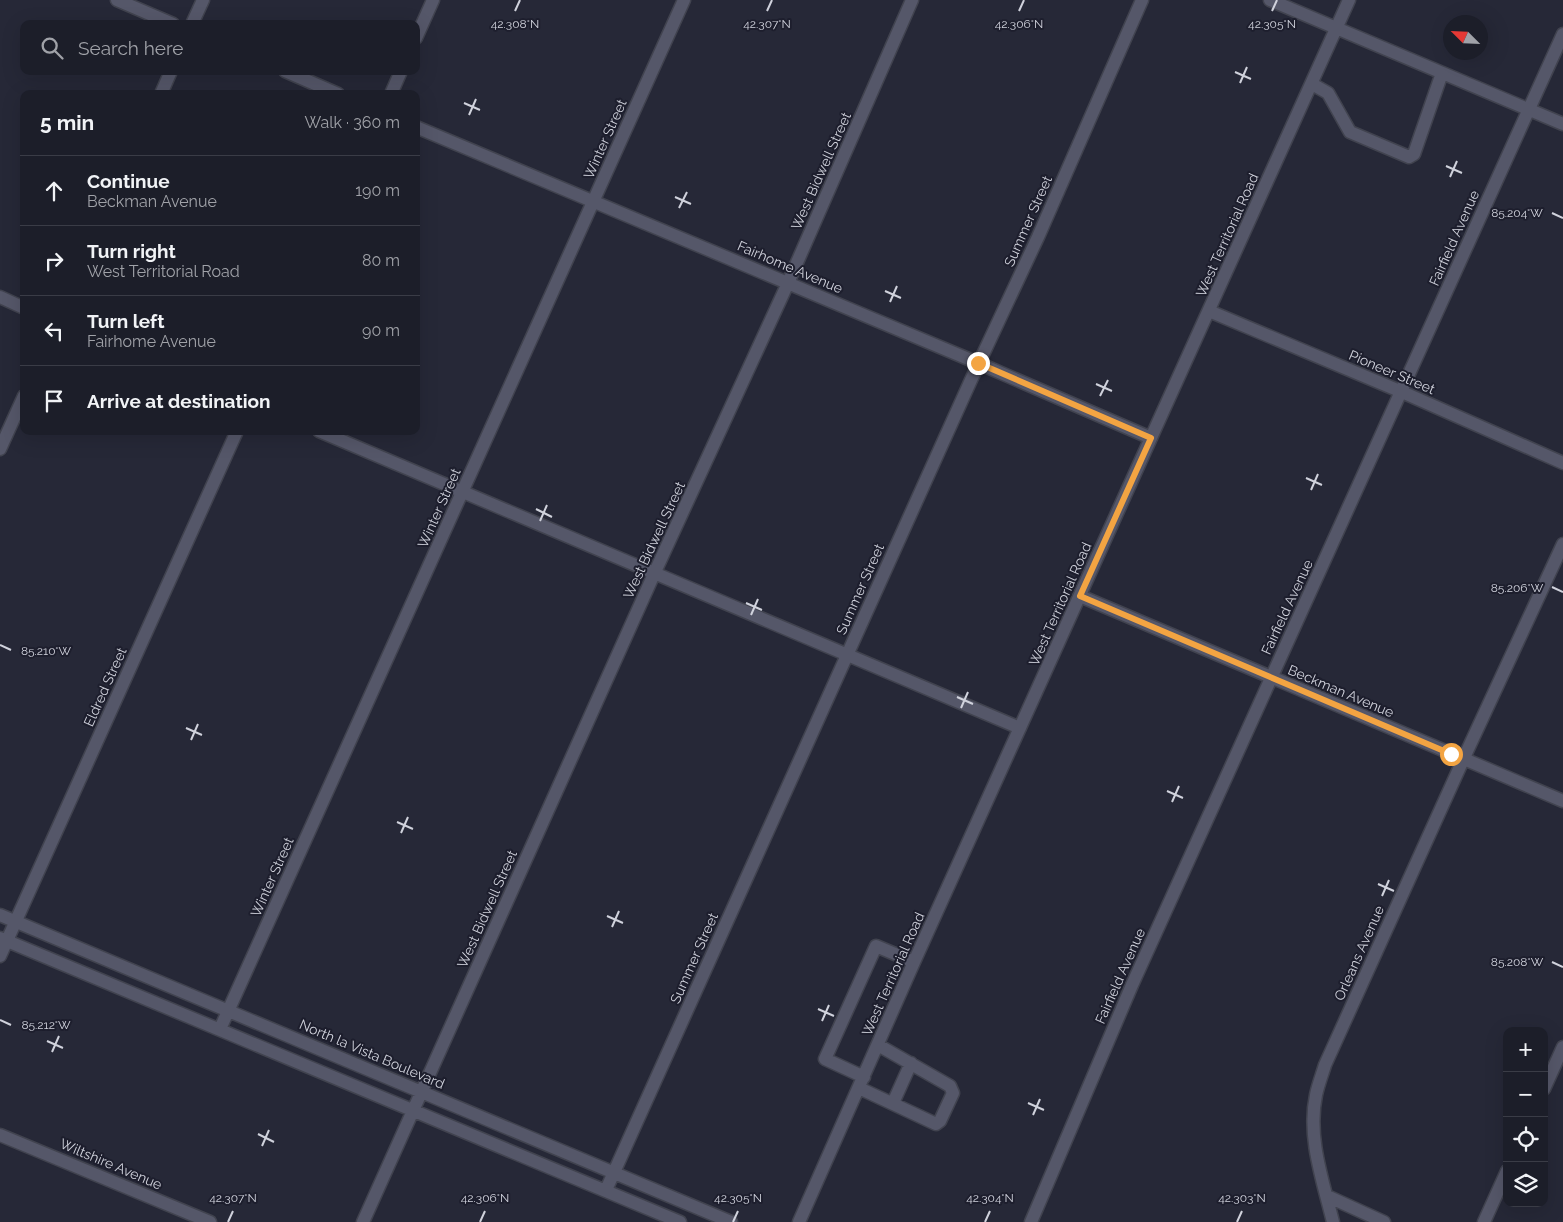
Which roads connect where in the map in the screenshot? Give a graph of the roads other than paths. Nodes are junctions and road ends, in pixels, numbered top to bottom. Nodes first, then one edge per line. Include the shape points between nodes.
1 (117, 0) edge
2 (203, 0) edge
3 (433, 0) edge
4 (684, 0) edge
5 (912, 0) edge
6 (1142, 0) edge
7 (1270, 0) edge
8 (1350, 0) edge
9 (164, 20) edge
10 (194, 20) edge
11 (1337, 28) junction
12 (420, 29) edge
13 (1563, 34) edge
14 (1442, 73) junction
15 (169, 75) edge
16 (294, 75) edge
17 (399, 75) edge
18 (1312, 84) junction
19 (163, 90) edge
20 (329, 90) edge
21 (393, 90) edge
22 (1529, 109) junction
23 (1563, 124) edge
24 (420, 129) edge
25 (594, 201) junction
26 (788, 283) junction
27 (0, 297) edge
28 (20, 306) edge
29 (1209, 311) junction
30 (978, 363) junction
31 (1402, 392) junction
32 (20, 405) edge
33 (235, 435) edge
34 (328, 435) edge
35 (1151, 438) junction
36 (0, 449) edge
37 (1563, 463) edge
38 (463, 492) junction
39 (1563, 544) edge
40 (654, 574) junction
41 (1080, 596) junction
42 (847, 654) junction
43 (1271, 678) junction
44 (1020, 728) junction
45 (1464, 759) junction
46 (1563, 801) edge
47 (0, 914) edge
48 (16, 921) junction
49 (4, 939) edge
50 (0, 956) edge
51 (914, 962) junction
52 (228, 1010) junction
53 (220, 1029) junction
54 (878, 1045) junction
55 (1563, 1047) edge
56 (911, 1063) junction
57 (1548, 1079) edge
58 (861, 1083) junction
59 (421, 1091) junction
60 (893, 1103) junction
61 (414, 1110) junction
62 (0, 1135) edge
63 (614, 1172) junction
64 (1503, 1181) edge
65 (606, 1190) junction
66 (1327, 1196) junction
67 (210, 1222) edge
68 (362, 1222) edge
69 (680, 1222) edge
70 (731, 1222) edge
71 (799, 1222) edge
72 (1031, 1222) edge
73 (1333, 1222) edge
74 (1384, 1222) edge
75 (1484, 1222) edge

1 - 9 street
2 - 10 street
3 - 12 street
4 - 25 street, Winter Street
5 - 26 street, West Bidwell Street
6 - 30 street, Summer Street via 1038,237
7 - 11 street
8 - 11 street, West Territorial Road
11 - 14 street
11 - 18 street, West Territorial Road
13 - 22 street, Fairfield Avenue
14 - 18 street via 1414,154 1409,157 1350,132 1328,93
14 - 22 street
15 - 19 street
16 - 20 street
17 - 21 street
18 - 29 street, West Territorial Road
22 - 23 street
22 - 31 street, Fairfield Avenue
24 - 25 street, Fairhome Avenue
25 - 26 street, Fairhome Avenue
25 - 38 street, Winter Street
26 - 30 street, Fairhome Avenue
26 - 40 street, West Bidwell Street
27 - 28 street
29 - 31 street, Pioneer Street
29 - 35 street, West Territorial Road
30 - 35 street, Fairhome Avenue
30 - 42 street, Summer Street
31 - 37 street, Pioneer Street
31 - 43 street, Fairfield Avenue
32 - 36 street
33 - 48 street, Eldred Street
34 - 38 street
35 - 41 street, West Territorial Road
38 - 40 street
38 - 52 street, Winter Street
39 - 45 street, Orleans Avenue
40 - 42 street
40 - 59 street, West Bidwell Street
41 - 43 street, Beckman Avenue
41 - 44 street, West Territorial Road
42 - 44 street
42 - 63 street, Summer Street
43 - 45 street, Beckman Avenue
43 - 72 street, Fairfield Avenue via 1132,985
44 - 51 street, West Territorial Road
45 - 46 street, Beckman Avenue
45 - 66 street, Orleans Avenue via 1326,1065 1316,1095 1314,1140
47 - 48 street, North la Vista Boulevard
48 - 49 street, Eldred Street
48 - 52 street, North la Vista Boulevard
49 - 50 street, Eldred Street
49 - 53 street
51 - 54 street, West Territorial Road
51 - 58 street via 876,946 825,1059
52 - 53 street, Winter Street
52 - 59 street, North la Vista Boulevard
53 - 61 street
54 - 56 street
54 - 58 street, West Territorial Road
55 - 57 street
56 - 60 street
56 - 60 street via 950,1086 953,1093 936,1124
58 - 60 street
58 - 71 street, West Territorial Road
59 - 61 street, West Bidwell Street
59 - 63 street, North la Vista Boulevard
61 - 65 street
61 - 68 street
62 - 67 street, Wiltshire Avenue
63 - 65 street, Summer Street
63 - 70 street, North la Vista Boulevard
64 - 75 street
65 - 69 street
66 - 73 street, Orleans Avenue
66 - 74 street

